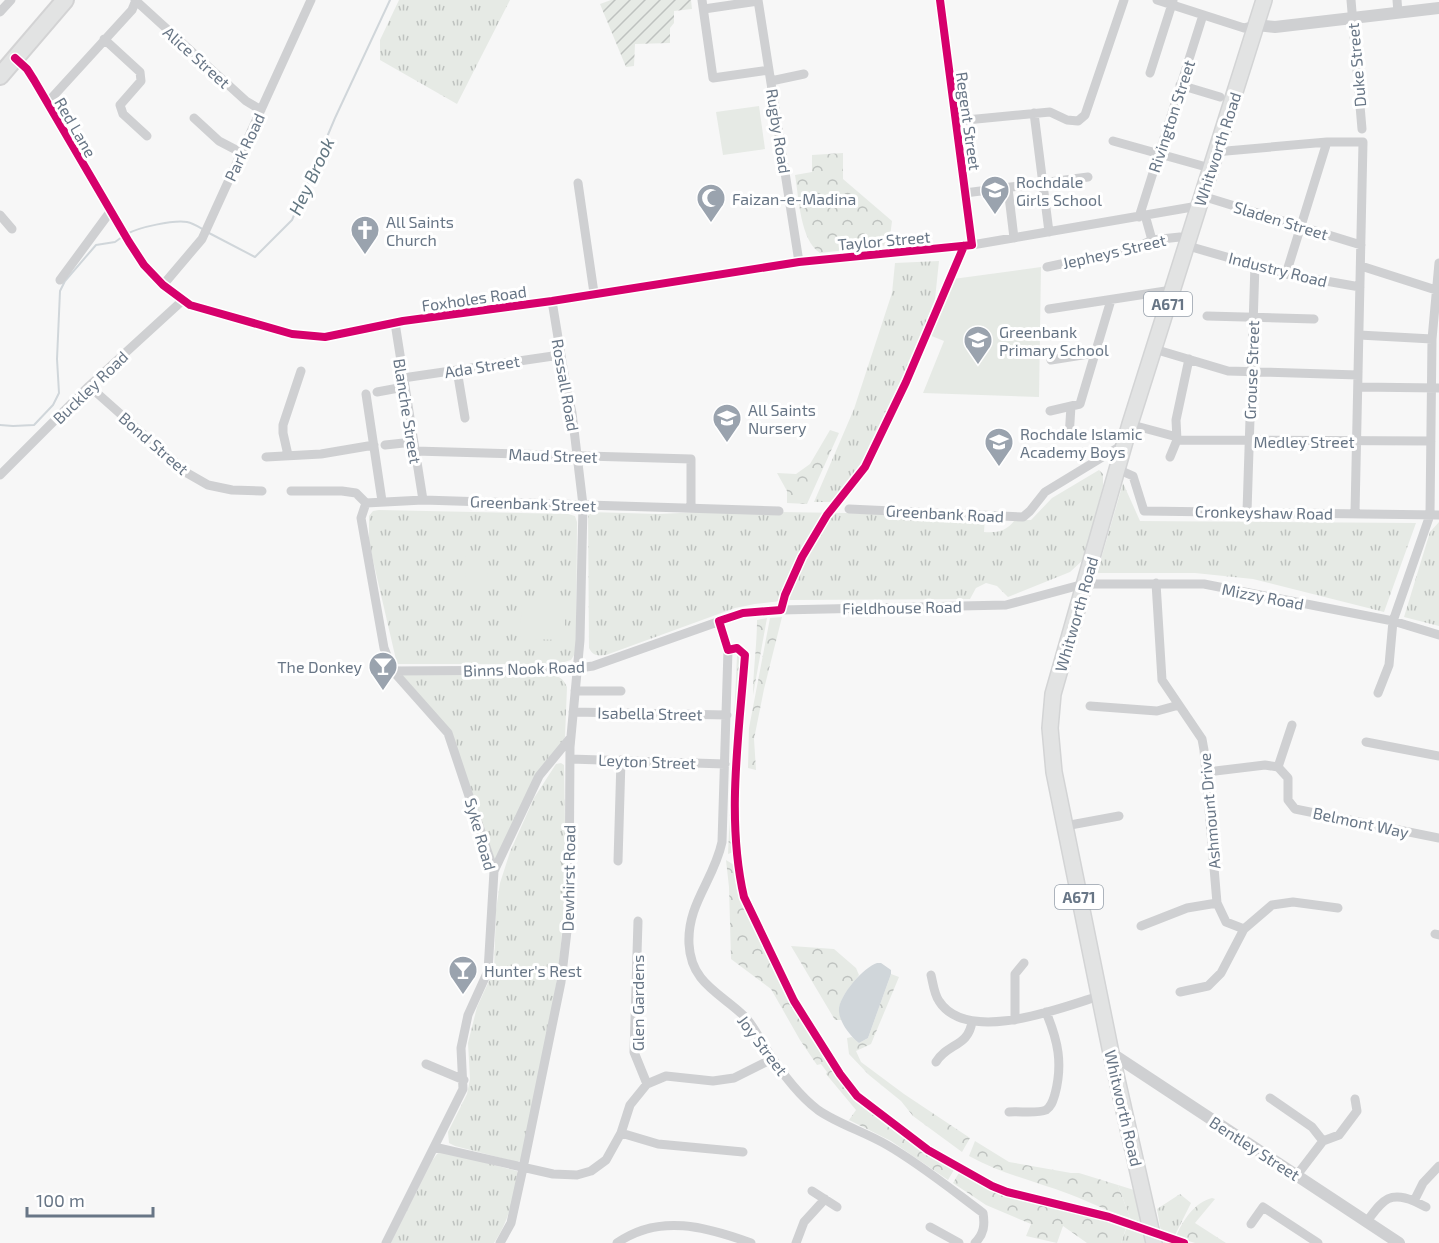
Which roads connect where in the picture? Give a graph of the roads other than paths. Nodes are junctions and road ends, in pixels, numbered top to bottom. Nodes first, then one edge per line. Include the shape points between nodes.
1 (11, 0) edge
2 (65, 0) edge
3 (136, 0) edge
4 (758, 0) edge
5 (940, 0) edge
6 (1124, 0) edge
7 (1157, 0) edge
8 (1264, 0) edge
9 (1351, 0) edge
10 (1397, 0) edge
11 (310, 1) edge
12 (1172, 2) edge
13 (703, 5) edge
14 (1439, 8) edge
15 (0, 12) edge
16 (1398, 13) junction
17 (1203, 15) junction
18 (1353, 18) junction
19 (1257, 25) junction
20 (104, 39) junction
21 (15, 58) junction
22 (769, 70) junction
23 (1150, 73) dead end
24 (804, 74) dead end
25 (0, 76) edge
26 (771, 81) junction
27 (1180, 86) junction
28 (1220, 97) dead end
29 (46, 103) junction
30 (261, 110) junction
31 (1034, 112) junction
32 (194, 118) dead end
33 (956, 121) junction
34 (1362, 129) dead end
35 (147, 135) dead end
36 (1113, 141) dead end
37 (1327, 142) junction
38 (1215, 152) junction
39 (242, 153) junction
40 (1159, 155) junction
41 (1210, 168) junction
42 (1088, 177) dead end
43 (578, 183) dead end
44 (1042, 184) junction
45 (1008, 188) junction
46 (966, 194) junction
47 (1200, 201) junction
48 (110, 212) junction
49 (1142, 216) junction
50 (2, 220) edge
51 (1301, 227) junction
52 (12, 229) dead end
53 (1049, 232) junction
54 (1180, 237) dead end
55 (1014, 238) junction
56 (1152, 240) junction
57 (129, 242) joint
58 (972, 245) junction
59 (1361, 245) junction
60 (1195, 248) dead end
61 (799, 262) junction
62 (1439, 263) edge
63 (1255, 264) junction
64 (1361, 266) junction
65 (1047, 267) dead end
66 (1286, 273) junction
67 (60, 280) dead end
68 (163, 285) junction
69 (1360, 287) junction
70 (1172, 290) junction
71 (1438, 291) edge
72 (594, 293) junction
73 (1111, 300) junction
74 (182, 301) junction
75 (552, 301) junction
76 (1048, 309) dead end
77 (1207, 316) dead end
78 (1253, 317) junction
79 (1314, 319) dead end
80 (395, 323) junction
81 (1359, 335) junction
82 (1432, 339) junction
83 (1154, 349) junction
84 (1095, 353) junction
85 (560, 355) junction
86 (1189, 359) junction
87 (1051, 360) dead end
88 (457, 370) junction
89 (301, 371) dead end
90 (1251, 372) junction
91 (1358, 375) junction
92 (403, 383) junction
93 (89, 386) junction
94 (1358, 387) junction
95 (1435, 388) edge
96 (378, 392) dead end
97 (366, 394) dead end
98 (1076, 405) junction
99 (1050, 411) dead end
100 (465, 418) dead end
101 (1136, 426) dead end
102 (1069, 438) dead end
103 (1177, 438) junction
104 (1249, 440) junction
105 (1357, 441) junction
106 (1431, 441) junction
107 (1125, 444) junction
108 (374, 445) junction
109 (385, 445) dead end
110 (414, 447) junction
111 (288, 455) junction
112 (578, 456) junction
113 (266, 457) dead end
114 (1170, 457) dead end
115 (1117, 469) junction
116 (0, 475) edge
117 (262, 491) dead end
118 (291, 491) dead end
119 (423, 500) junction
120 (382, 501) junction
121 (366, 503) junction
122 (583, 505) junction
123 (691, 507) junction
124 (849, 509) dead end
125 (779, 511) dead end
126 (1247, 512) junction
127 (1355, 513) junction
128 (1434, 515) edge
129 (1156, 583) junction
130 (1084, 584) junction
131 (719, 621) junction
132 (1393, 621) junction
133 (1439, 635) edge
134 (578, 667) junction
135 (393, 671) junction
136 (575, 691) junction
137 (621, 691) dead end
138 (1378, 693) dead end
139 (1179, 705) junction
140 (1090, 706) dead end
141 (573, 711) junction
142 (727, 715) junction
143 (1292, 725) dead end
144 (571, 737) junction
145 (1366, 742) dead end
146 (1439, 756) edge
147 (570, 759) junction
148 (621, 760) junction
149 (725, 764) junction
150 (1278, 767) junction
151 (1207, 772) junction
152 (1119, 816) dead end
153 (1065, 826) junction
154 (1439, 838) edge
155 (618, 861) dead end
156 (494, 871) junction
157 (1217, 903) junction
158 (1338, 908) dead end
159 (638, 921) dead end
160 (1141, 926) dead end
161 (1244, 929) junction
162 (1024, 963) dead end
163 (931, 975) dead end
164 (1180, 993) dead end
165 (1099, 996) junction
166 (1046, 1012) junction
167 (1015, 1020) junction
168 (972, 1021) junction
169 (1111, 1053) junction
170 (772, 1059) junction
171 (936, 1062) dead end
172 (426, 1064) dead end
173 (464, 1080) junction
174 (646, 1084) junction
175 (1270, 1098) dead end
176 (1355, 1099) dead end
177 (1009, 1112) dead end
178 (621, 1133) junction
179 (1323, 1141) junction
180 (435, 1147) junction
181 (743, 1152) dead end
182 (1439, 1166) edge
183 (523, 1168) junction
184 (1296, 1174) junction
185 (812, 1191) dead end
186 (825, 1199) junction
187 (1414, 1201) junction
188 (837, 1207) dead end
189 (1426, 1207) dead end
190 (1367, 1221) junction
191 (1251, 1224) dead end
192 (930, 1227) dead end
193 (1397, 1242) edge
194 (386, 1243) edge
195 (500, 1243) edge
196 (617, 1243) edge
197 (751, 1243) edge
198 (796, 1243) edge
199 (959, 1243) edge
200 (975, 1243) edge
201 (1154, 1243) edge
202 (1318, 1243) edge

1 - 15 street
2 - 21 highway
3 - 20 street via 132,10
3 - 30 street, Alice Street via 246,101
4 - 13 street
4 - 22 street, Rugby Road
5 - 33 street, Regent Street
6 - 31 street via 1085,115 1078,122 1050,112
7 - 12 street
8 - 19 main road, Whitworth Road / A671
9 - 18 street, Duke Street
10 - 16 street
11 - 30 street, Park Road
12 - 17 street
12 - 23 street
13 - 22 street via 713,78
14 - 16 street
16 - 18 street
17 - 19 street via 1244,28
17 - 27 street, Rivington Street
18 - 19 street via 1275,27
18 - 34 street, Duke Street
19 - 38 main road, Whitworth Road / A671
20 - 29 street
20 - 35 street via 140,72 141,81 120,105 123,114
21 - 25 highway
21 - 29 street, Red Lane via 27,69
22 - 26 street, Rugby Road
24 - 26 street
26 - 61 street, Rugby Road
27 - 28 street
27 - 40 street, Rivington Street
29 - 48 street, Red Lane
30 - 39 street, Park Road
31 - 33 street
31 - 44 street
32 - 39 street via 219,141
33 - 46 street, Regent Street
36 - 40 street via 1133,152
37 - 38 street
37 - 51 street
37 - 59 street via 1363,142
38 - 41 main road, Whitworth Road / A671
39 - 68 street, Park Road via 202,239
40 - 41 street
40 - 49 street, Rivington Street
41 - 47 main road, Whitworth Road / A671
42 - 44 street
43 - 72 street
44 - 45 street
44 - 53 street
45 - 46 street
45 - 55 street
46 - 58 street, Regent Street
47 - 49 street, Taylor Street
47 - 51 street, Sladen Street
47 - 70 main road, Whitworth Road / A671
48 - 57 street, Red Lane
48 - 67 street
49 - 53 street, Taylor Street
49 - 56 street
50 - 52 street
51 - 59 street, Sladen Street
51 - 66 street
53 - 55 street, Taylor Street
54 - 56 street, Jepheys Street
55 - 58 street, Taylor Street
56 - 65 street, Jepheys Street via 1135,248
57 - 68 street, Foxholes Road
58 - 61 street, Taylor Street
59 - 64 street
60 - 63 street, Industry Road
61 - 72 street, Foxholes Road
62 - 71 street
63 - 66 street, Industry Road
63 - 78 street, Grouse Street
64 - 69 street
64 - 71 street
66 - 69 street, Industry Road
68 - 74 street, Foxholes Road
69 - 81 street
70 - 73 street
70 - 83 main road, Whitworth Road / A671
71 - 82 street
72 - 75 street, Foxholes Road
73 - 76 street
73 - 84 street
74 - 80 street, Foxholes Road via 292,334 325,337
74 - 93 street, Buckley Road
75 - 80 street, Foxholes Road
75 - 85 street, Rossall Road
77 - 78 street
78 - 79 street
78 - 90 street, Grouse Street
80 - 92 street, Blanche Street
81 - 82 street
81 - 91 street
82 - 95 street
83 - 86 street
83 - 107 main road, Whitworth Road / A671
84 - 87 street
84 - 98 street
85 - 88 street, Ada Street
85 - 112 street, Rossall Road
86 - 90 street via 1228,371
86 - 103 street via 1176,420
88 - 92 street, Ada Street
88 - 100 street
89 - 111 street via 284,425
90 - 91 street
90 - 104 street, Grouse Street
91 - 94 street
92 - 96 street, Ada Street
92 - 110 street, Blanche Street
93 - 116 street, Buckley Road
93 - 117 street, Bond Street via 187,473 208,485
94 - 95 street
94 - 105 street
95 - 106 street
97 - 108 street
98 - 99 street
98 - 102 street
101 - 103 street, Medley Street
103 - 104 street, Medley Street
103 - 114 street
104 - 105 street, Medley Street
104 - 126 street, Grouse Street
105 - 106 street, Medley Street
105 - 127 street
106 - 128 street
107 - 115 main road, Whitworth Road / A671
107 - 124 street, Greenbank Road via 1045,492 1023,517
108 - 111 street
108 - 120 street
109 - 110 street, Maud Street
110 - 112 street, Maud Street
110 - 119 street, Blanche Street
111 - 113 street
112 - 122 street, Rossall Road
112 - 123 street, Maud Street via 691,459
115 - 126 street, Cronkeyshaw Road via 1133,476 1144,511
115 - 130 main road, Whitworth Road / A671
118 - 121 street via 356,493
119 - 120 street, Greenbank Street
119 - 122 street, Greenbank Street
120 - 121 street, Greenbank Street
121 - 135 street, Syke Road via 361,518 384,648
122 - 123 street, Greenbank Street
122 - 134 street, Dewhirst Road
123 - 125 street, Greenbank Street
126 - 127 street, Cronkeyshaw Road
127 - 128 street, Cronkeyshaw Road
128 - 132 street
129 - 130 street, Mizzy Road
129 - 132 street, Mizzy Road via 1204,584
129 - 139 street, Ashmount Drive via 1162,680
130 - 131 street, Fieldhouse Road via 1006,605 781,610 742,613
130 - 153 main road, Whitworth Road / A671 via 1053,694 1050,728
131 - 134 street, Binns Nook Road via 593,666
131 - 142 street, Joy Street via 728,650
132 - 133 street, Mizzy Road
132 - 138 street via 1389,665
134 - 135 street, Binns Nook Road
134 - 136 street, Dewhirst Road
135 - 156 street, Syke Road via 448,733
136 - 137 street
136 - 141 street, Dewhirst Road
139 - 140 street via 1157,711
139 - 151 street, Ashmount Drive via 1202,739
141 - 142 street, Isabella Street
141 - 144 street, Dewhirst Road
142 - 149 street, Joy Street
143 - 150 street
144 - 147 street, Dewhirst Road
144 - 156 street via 539,776
145 - 146 street
147 - 148 street, Leyton Street
147 - 183 street, Dewhirst Road via 566,954
148 - 149 street, Leyton Street
148 - 155 street
149 - 170 street, Joy Street via 722,842 716,864 694,908 691,958 709,988 746,1018
150 - 151 street
150 - 154 street, Belmont Way via 1288,778 1288,800 1295,809
151 - 157 street, Ashmount Drive
152 - 153 street
153 - 165 main road, Whitworth Road / A671
156 - 173 street, Syke Road via 488,971 465,1026 461,1048
157 - 160 street via 1187,908
157 - 161 street via 1227,922
158 - 161 street via 1293,902 1272,906
159 - 174 street, Glen Gardens via 634,1052
161 - 164 street via 1221,973 1208,986
162 - 167 street via 1015,974
163 - 168 street via 942,1005
165 - 166 street
165 - 169 main road, Whitworth Road / A671
166 - 167 street
166 - 177 street via 1060,1062 1052,1105 1044,1111
167 - 168 street
168 - 171 street via 967,1037
169 - 184 street, Bentley Street
169 - 201 main road, Whitworth Road / A671
170 - 174 street via 734,1078 713,1082 666,1076
170 - 200 street, Joy Street via 819,1110 888,1145 983,1213 983,1232
172 - 173 street
173 - 180 street, Syke Road via 461,1096
174 - 178 street via 630,1105
175 - 179 street via 1312,1127
176 - 179 street via 1357,1111 1339,1135
178 - 181 street via 658,1144
178 - 183 street via 606,1160 591,1171 567,1176
179 - 184 street
180 - 183 street
180 - 194 street, Syke Road
182 - 187 street via 1423,1183
183 - 195 street, Dewhirst Road via 511,1223
184 - 190 street, Bentley Street
185 - 186 street
186 - 188 street
186 - 198 street via 804,1222
187 - 189 street
187 - 190 street via 1388,1198
190 - 193 street, Bentley Street
191 - 202 street via 1263,1207
192 - 199 street
196 - 197 street via 636,1232 669,1224

